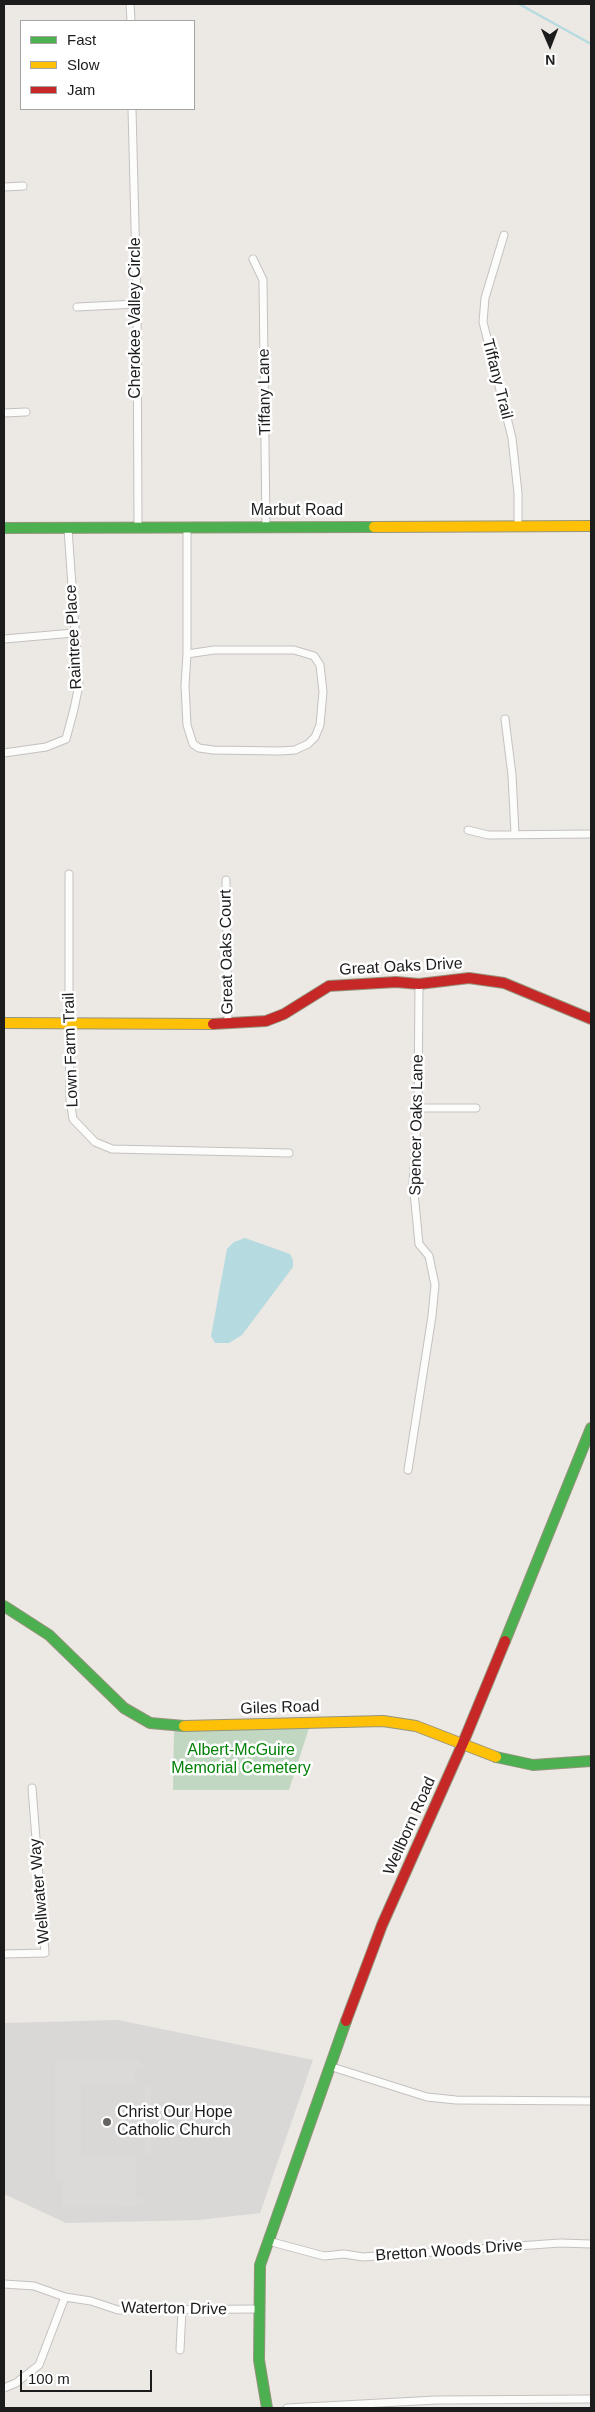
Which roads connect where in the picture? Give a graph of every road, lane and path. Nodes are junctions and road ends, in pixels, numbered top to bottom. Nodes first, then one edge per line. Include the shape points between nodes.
1 (130, 4) edge
2 (131, 20) edge
3 (132, 110) edge
4 (23, 186) dead end
5 (4, 187) edge
6 (504, 235) dead end
7 (253, 259) dead end
8 (137, 304) junction
9 (77, 307) dead end
10 (26, 412) dead end
11 (4, 413) edge
12 (518, 525) junction
13 (591, 526) edge
14 (138, 527) junction
15 (187, 527) junction
16 (266, 527) junction
17 (4, 528) edge
18 (68, 529) junction
19 (74, 633) junction
20 (4, 639) edge
21 (187, 654) junction
22 (505, 719) dead end
23 (4, 753) edge
24 (468, 830) dead end
25 (515, 834) junction
26 (591, 834) edge
27 (69, 874) dead end
28 (226, 880) dead end
29 (419, 984) junction
30 (591, 1019) edge
31 (4, 1023) edge
32 (69, 1023) junction
33 (228, 1024) junction
34 (418, 1108) junction
35 (476, 1108) dead end
36 (289, 1153) dead end
37 (591, 1428) edge
38 (408, 1470) dead end
39 (4, 1606) edge
40 (463, 1743) junction
41 (591, 1761) edge
42 (32, 1788) dead end
43 (4, 1954) edge
44 (329, 2066) junction
45 (591, 2101) edge
46 (268, 2241) junction
47 (591, 2244) edge
48 (4, 2284) edge
49 (65, 2297) junction
50 (258, 2309) junction
51 (182, 2310) junction
52 (180, 2350) dead end
53 (4, 2388) edge
54 (591, 2399) edge
55 (267, 2408) edge
56 (287, 2408) edge

1 - 2 street
3 - 8 street, Cherokee Valley Circle
4 - 5 street
6 - 12 street, Tiffany Trail via 485,298 483,322 512,438
7 - 16 street, Tiffany Lane via 263,280
8 - 9 street
8 - 14 street, Cherokee Valley Circle
10 - 11 street
12 - 13 street, Marbut Road
12 - 16 street, Marbut Road
14 - 15 street, Marbut Road
14 - 18 street, Marbut Road
15 - 16 street, Marbut Road
15 - 21 street
17 - 18 street, Marbut Road
18 - 19 street, Raintree Place
19 - 20 street
19 - 23 street, Raintree Place via 79,685 66,739 46,747
21 - 21 street via 187,726 193,744 199,748 295,750 315,737 320,725 323,692 320,664 314,656 294,650 214,650
22 - 25 street
24 - 25 street via 488,835
25 - 26 street
27 - 32 street, Lown Farm Trail
28 - 33 street, Great Oaks Court
29 - 30 street, Great Oaks Drive via 469,978 504,983
29 - 33 street, Great Oaks Drive via 396,982 329,986 284,1014 266,1021
29 - 34 street, Spencer Oaks Lane
31 - 32 street, Great Oaks Drive
32 - 33 street, Great Oaks Drive
32 - 36 street, Lown Farm Trail via 73,1119 95,1142 112,1149
34 - 35 street
34 - 38 street, Spencer Oaks Lane via 413,1182 419,1244 429,1256 435,1285
37 - 40 street, Wellborn Road
39 - 40 street, Giles Road via 49,1636 124,1708 150,1723 194,1727 383,1721 416,1726
40 - 41 street, Giles Road via 503,1760 533,1765
40 - 44 street, Wellborn Road via 382,1925
42 - 43 street, Wellwater Way via 46,1953
44 - 45 street via 427,2097
44 - 46 street, Wellborn Road
46 - 47 street, Bretton Woods Drive via 324,2256
46 - 50 street, Wellborn Road via 260,2265
48 - 49 street, Waterton Drive via 34,2286
49 - 51 street, Waterton Drive via 118,2310
49 - 53 street via 39,2365
50 - 51 street, Waterton Drive
50 - 55 street, Wellborn Road via 259,2360
51 - 52 street
54 - 56 street via 436,2400

